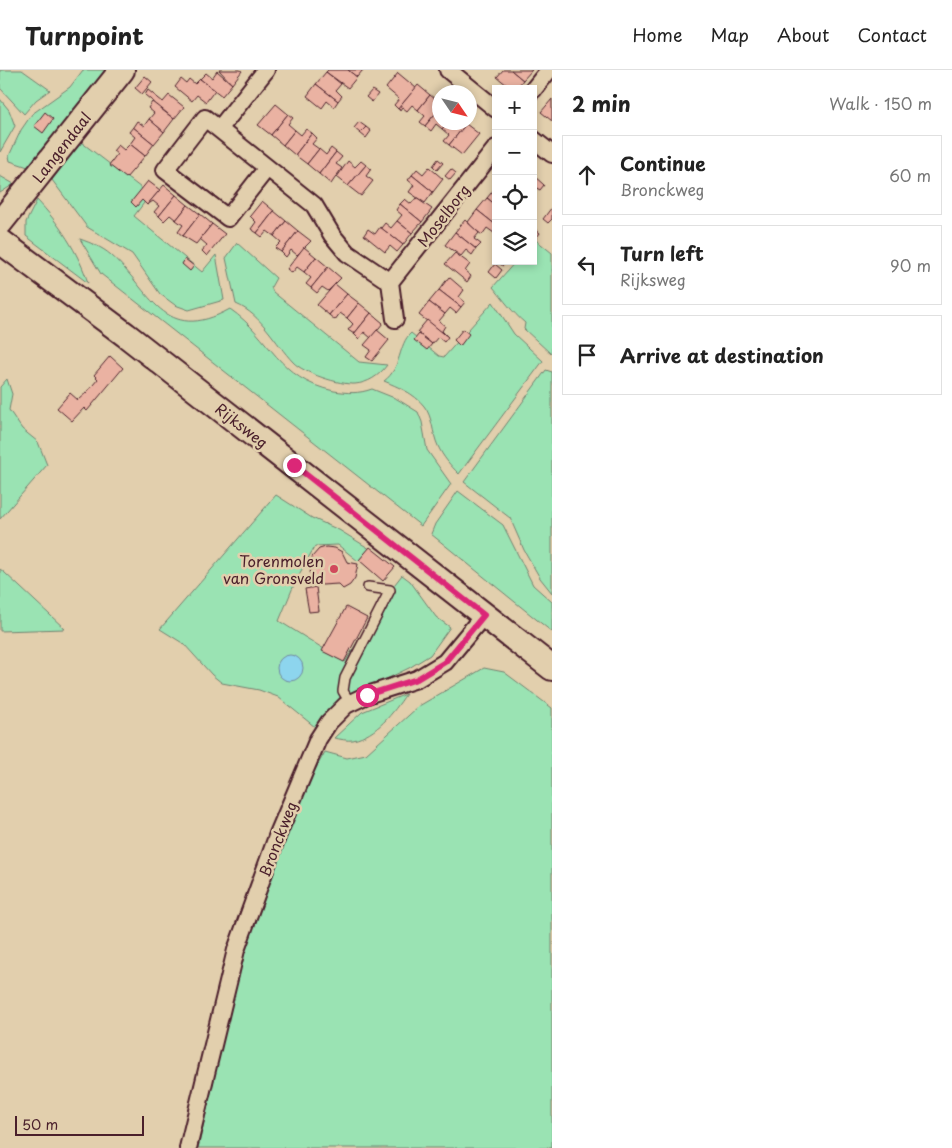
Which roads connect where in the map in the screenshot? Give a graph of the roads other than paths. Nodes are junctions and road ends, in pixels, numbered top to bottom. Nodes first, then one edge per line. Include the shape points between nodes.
1 (122, 70) edge
2 (266, 70) edge
3 (448, 70) edge
4 (549, 70) edge
5 (537, 85) edge
6 (492, 106) edge
7 (220, 128) junction
8 (537, 142) edge
9 (492, 153) edge
10 (552, 154) edge
11 (267, 168) junction
12 (0, 223) edge
13 (0, 241) edge
14 (390, 282) junction
15 (395, 319) dead end
16 (368, 587) dead end
17 (484, 615) junction
18 (552, 668) edge
19 (350, 703) junction
20 (188, 1148) edge

1 - 12 main road, Langendaal
2 - 7 street
3 - 6 street
4 - 5 street
7 - 11 street
7 - 11 street via 205,118 165,170 228,218
8 - 10 street
9 - 14 street, Moselborg
11 - 14 street via 314,205 332,235 348,253
13 - 17 main road, Rijksweg via 126,335
14 - 15 street
16 - 19 lane via 390,590 345,678 343,691
17 - 18 main road, Rijksweg
17 - 19 street, Bronckweg via 445,662 417,679
19 - 20 street, Bronckweg via 333,718 318,739 252,905 230,973

